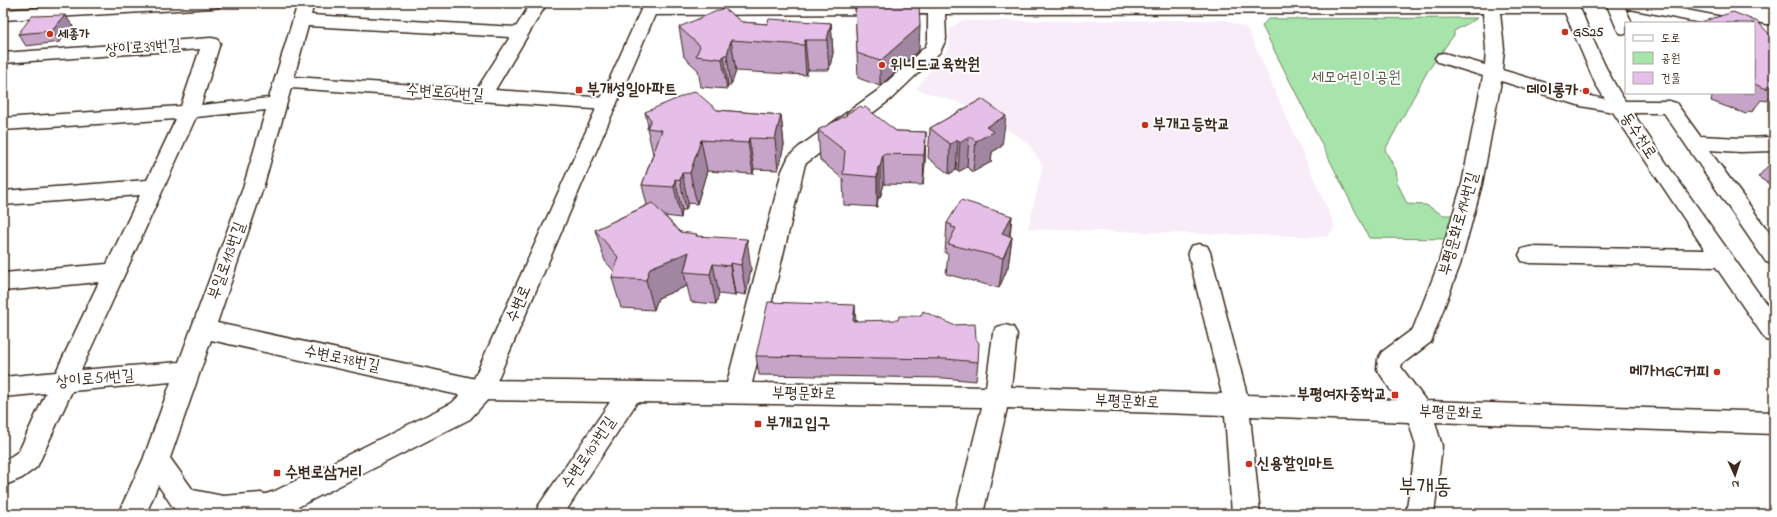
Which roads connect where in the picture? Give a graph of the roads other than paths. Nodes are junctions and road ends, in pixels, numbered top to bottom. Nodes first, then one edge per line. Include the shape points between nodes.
1 (213, 3) edge
2 (539, 3) edge
3 (1614, 3) edge
4 (1624, 3) edge
5 (651, 6) edge
6 (963, 6) edge
7 (1571, 6) edge
8 (1491, 8) junction
9 (936, 9) junction
10 (304, 12) edge
11 (3, 15) edge
12 (1723, 22) edge
13 (1625, 27) edge
14 (1755, 28) edge
15 (522, 32) junction
16 (1774, 32) edge
17 (3, 58) edge
18 (1444, 58) dead end
19 (1493, 74) junction
20 (280, 92) junction
21 (483, 95) junction
22 (1665, 100) edge
23 (607, 104) junction
24 (1620, 107) junction
25 (189, 112) junction
26 (3, 124) edge
27 (1693, 142) junction
28 (1774, 144) edge
29 (154, 187) junction
30 (3, 198) edge
31 (1199, 252) dead end
32 (1530, 255) dead end
33 (1774, 256) edge
34 (1723, 259) junction
35 (115, 272) junction
36 (3, 282) edge
37 (203, 329) junction
38 (1774, 333) edge
39 (1005, 334) dead end
40 (188, 371) junction
41 (64, 382) junction
42 (3, 387) edge
43 (481, 390) junction
44 (630, 392) junction
45 (737, 393) junction
46 (997, 398) junction
47 (1238, 406) junction
48 (1419, 412) junction
49 (1774, 423) edge
50 (156, 460) junction
51 (3, 474) edge
52 (270, 509) edge
53 (132, 514) edge
54 (243, 514) edge
55 (549, 514) edge
56 (969, 514) edge
57 (1246, 514) edge
58 (1420, 514) edge

1 - 11 street
2 - 15 street
3 - 13 street
4 - 12 street
5 - 9 street
5 - 23 street, 수변로
6 - 8 street
6 - 9 street
7 - 8 street
7 - 24 street, 동수천로 via 1604,83
8 - 19 street, 부평문화로194번길 via 1495,49
9 - 45 street via 937,39 934,48 884,95 796,162
10 - 15 street
10 - 20 street, 부일로113번길
14 - 16 street
15 - 21 street
17 - 25 street, 상이로39번길 via 211,43
18 - 19 street
19 - 24 street via 1588,102
19 - 48 street, 부평문화로194번길 via 1472,184 1449,265 1423,335 1390,360 1389,370
20 - 21 street, 수변로64번길
20 - 25 street
20 - 37 street, 부일로113번길 via 253,188
21 - 23 street, 수변로64번길
22 - 24 street
22 - 27 street
23 - 43 street, 수변로
24 - 34 street, 동수천로
25 - 26 street
25 - 29 street, 상이로39번길
27 - 28 street
27 - 33 street
29 - 30 street
29 - 35 street, 상이로39번길
31 - 47 street
32 - 34 street
34 - 38 street, 동수천로
35 - 36 street
35 - 41 street, 상이로39번길
37 - 40 street, 부일로113번길
37 - 43 street, 수변로78번길
39 - 46 street
40 - 41 street, 상이로51번길
40 - 50 street, 부일로113번길
41 - 42 street, 상이로51번길
41 - 51 street, 상이로39번길 via 28,459
43 - 44 street, 부평문화로
43 - 52 street, 수변로 via 461,411
44 - 45 street, 부평문화로
44 - 55 street, 수변로107번길
45 - 46 street, 부평문화로
46 - 47 street, 부평문화로
46 - 56 street
47 - 48 street, 부평문화로
47 - 57 street
48 - 49 street, 부평문화로
48 - 58 street, 부평문화로194번길 via 1429,446
50 - 52 street via 185,501 222,508
50 - 53 street, 부일로113번길
52 - 54 street, 수변로

